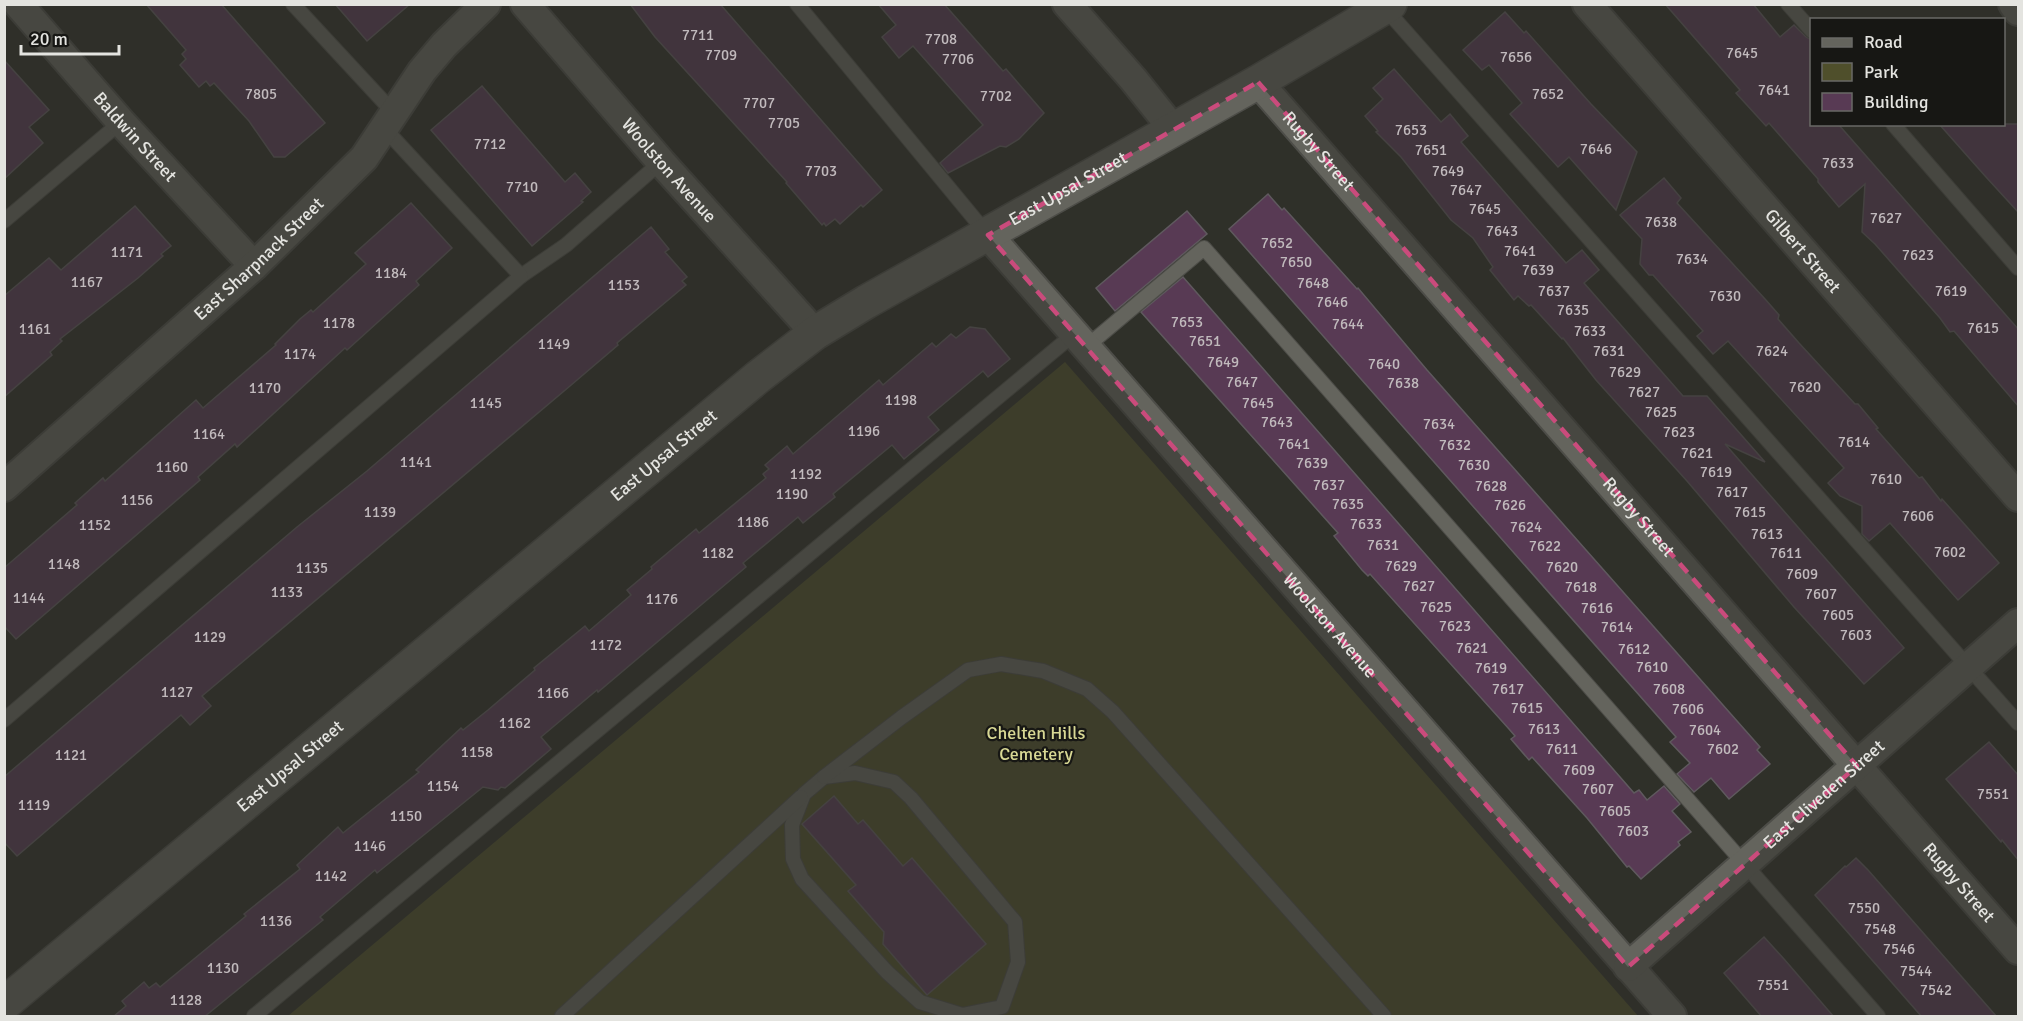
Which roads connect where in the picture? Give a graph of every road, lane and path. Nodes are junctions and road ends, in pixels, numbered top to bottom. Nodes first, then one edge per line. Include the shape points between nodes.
1 (18, 4) edge
2 (293, 4) edge
3 (486, 4) edge
4 (525, 4) edge
5 (797, 4) edge
6 (1067, 4) edge
7 (1587, 4) edge
8 (1788, 4) edge
9 (2013, 4) edge
10 (1386, 6) edge
11 (2019, 11) edge
12 (1810, 29) edge
13 (1258, 82) junction
14 (389, 121) junction
15 (121, 122) junction
16 (1895, 126) edge
17 (1173, 129) junction
18 (661, 162) junction
19 (4, 221) edge
20 (988, 235) junction
21 (254, 266) junction
22 (2019, 268) edge
23 (521, 276) junction
24 (815, 333) junction
25 (1080, 341) junction
26 (4, 487) edge
27 (2019, 497) edge
28 (2019, 623) edge
29 (1969, 667) junction
30 (4, 720) edge
31 (2019, 723) edge
32 (1857, 766) junction
33 (824, 777) junction
34 (804, 794) junction
35 (1745, 865) junction
36 (2019, 950) edge
37 (1628, 967) junction
38 (4, 1004) edge
39 (1006, 1012) edge
40 (254, 1017) edge
41 (562, 1017) edge
42 (1384, 1017) edge
43 (1672, 1017) edge
44 (1878, 1017) edge

1 - 15 street, Baldwin Street
2 - 14 lane
3 - 14 street, East Sharpnack Street via 422,71
4 - 18 street, Woolston Avenue
5 - 20 lane
6 - 17 street
7 - 27 street, Gilbert Street
8 - 12 lane
9 - 11 street
10 - 13 street, East Upsal Street
10 - 29 lane
13 - 17 street, East Upsal Street
13 - 32 street, Rugby Street
14 - 21 street, East Sharpnack Street via 364,158
14 - 23 lane
15 - 19 lane
15 - 21 street, Baldwin Street
16 - 22 lane
17 - 20 street, East Upsal Street
18 - 23 lane via 566,245
18 - 24 street, Woolston Avenue
20 - 24 street, East Upsal Street
20 - 25 street, Woolston Avenue
21 - 26 street, East Sharpnack Street
23 - 30 lane
24 - 38 street, East Upsal Street
25 - 35 lane via 1204,248
25 - 37 street, Woolston Avenue
25 - 40 lane
28 - 29 street, East Cliveden Street
29 - 31 lane
29 - 32 street, East Cliveden Street
32 - 35 street, East Cliveden Street
32 - 36 street, Rugby Street
33 - 34 lane
33 - 39 lane via 855,773 894,782 1015,922 1017,962
33 - 42 lane via 968,670 1001,664 1042,671 1086,689 1113,712
34 - 39 lane via 792,825 793,859 802,879 887,972 920,1002 962,1015
34 - 41 lane
35 - 37 street, East Cliveden Street
35 - 44 lane
37 - 43 street, Woolston Avenue

